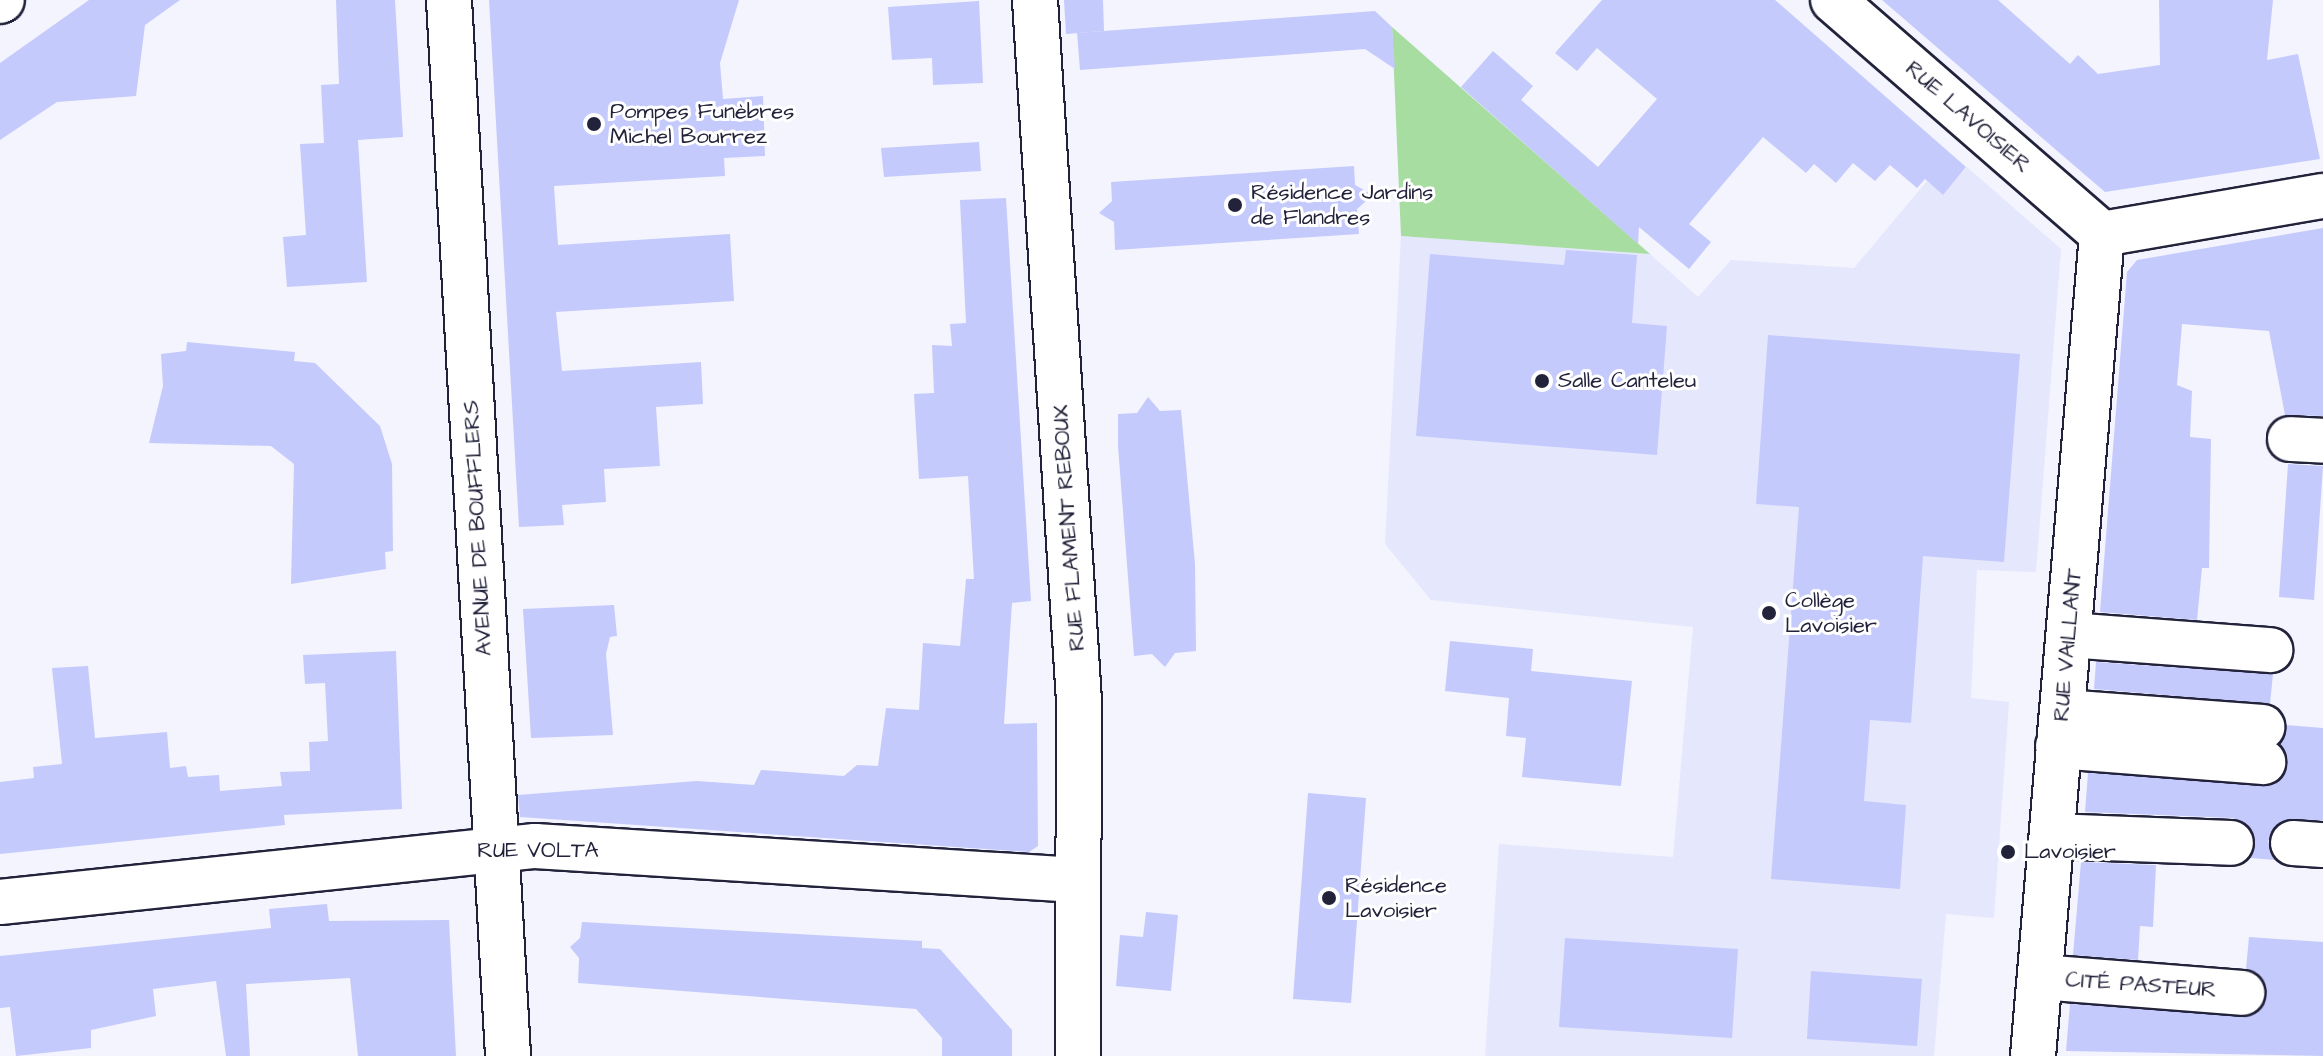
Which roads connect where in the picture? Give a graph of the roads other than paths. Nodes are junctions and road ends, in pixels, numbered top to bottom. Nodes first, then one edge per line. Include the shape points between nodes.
1 (449, 0) edge
2 (1035, 0) edge
3 (1833, 0) edge
4 (2323, 196) edge
5 (2102, 234) junction
6 (2069, 635) junction
7 (2270, 650) dead end
8 (2060, 729) junction
9 (2262, 744) dead end
10 (2052, 836) junction
11 (2231, 843) dead end
12 (496, 850) junction
13 (1077, 880) junction
14 (0, 902) edge
15 (2040, 977) junction
16 (2242, 993) dead end
17 (508, 1056) edge
18 (1078, 1056) edge
19 (2033, 1056) edge

1 - 12 street, AVENUE DE BOUFFLERS
2 - 13 street, RUE FLAMENT REBOUX via 1079,702
3 - 5 street, RUE LAVOISIER
4 - 5 street
5 - 6 street, RUE VAILLANT
6 - 7 street
6 - 8 street, RUE VAILLANT
8 - 9 street
8 - 10 street, RUE VAILLANT
10 - 11 street
10 - 15 street, RUE VAILLANT
12 - 13 street, RUE VOLTA
12 - 14 street, RUE VOLTA
12 - 17 street, AVENUE DE BOUFFLERS
13 - 18 street, RUE FLAMENT REBOUX
15 - 16 street, CITÉ PASTEUR
15 - 19 street, RUE VAILLANT

